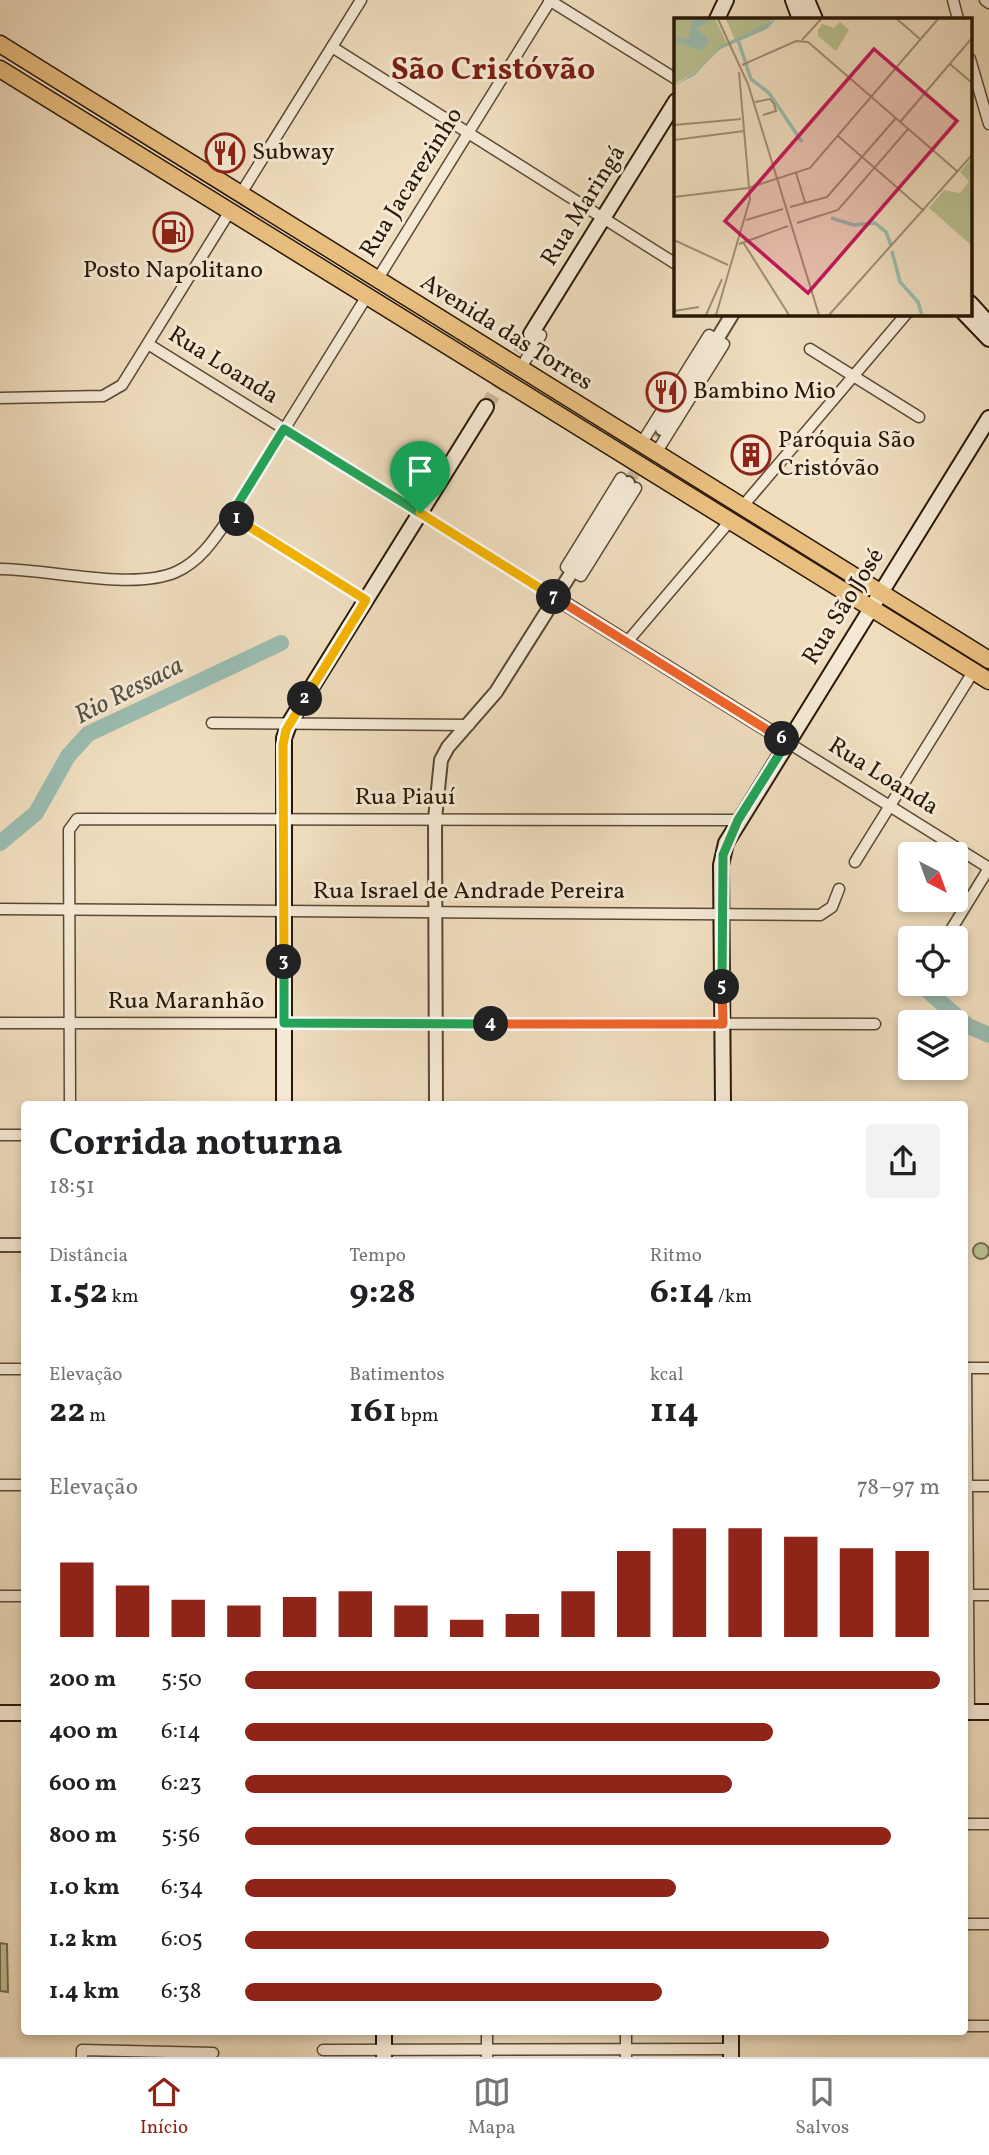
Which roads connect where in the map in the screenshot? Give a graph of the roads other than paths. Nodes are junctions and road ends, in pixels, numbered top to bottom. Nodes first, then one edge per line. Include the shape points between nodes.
1 (361, 0) edge
2 (549, 0) edge
3 (726, 0) edge
4 (793, 0) edge
5 (807, 0) edge
6 (953, 0) edge
7 (717, 18) edge
8 (800, 18) edge
9 (815, 18) edge
10 (958, 18) edge
11 (0, 44) edge
12 (331, 47) junction
13 (972, 65) edge
14 (0, 69) edge
15 (674, 78) edge
16 (674, 104) edge
17 (989, 124) edge
18 (468, 133) junction
19 (240, 195) junction
20 (230, 211) junction
21 (603, 218) junction
22 (674, 263) edge
23 (377, 280) junction
24 (366, 296) junction
25 (972, 305) edge
26 (732, 315) edge
27 (905, 315) edge
28 (966, 315) edge
29 (989, 324) edge
30 (536, 334) joint
31 (989, 339) edge
32 (717, 340) junction
33 (148, 344) junction
34 (810, 349) dead end
35 (520, 369) junction
36 (853, 376) junction
37 (0, 398) edge
38 (486, 407) tunnel mouth
39 (919, 417) dead end
40 (989, 418) edge
41 (284, 429) junction
42 (662, 429) tunnel mouth
43 (641, 444) junction
44 (656, 453) junction
45 (628, 483) tunnel mouth
46 (742, 507) junction
47 (420, 513) junction
48 (231, 515) junction
49 (730, 521) junction
50 (0, 569) edge
51 (880, 593) junction
52 (556, 598) junction
53 (366, 600) junction
54 (870, 608) junction
55 (627, 642) junction
56 (987, 654) edge
57 (973, 672) junction
58 (989, 681) edge
59 (290, 722) junction
60 (212, 723) dead end
61 (469, 724) junction
62 (787, 742) junction
63 (890, 806) junction
64 (283, 819) junction
65 (435, 819) junction
66 (738, 820) junction
67 (855, 862) dead end
68 (989, 868) edge
69 (839, 889) dead end
70 (0, 909) edge
71 (69, 910) junction
72 (284, 911) junction
73 (435, 912) junction
74 (722, 914) junction
75 (953, 926) edge
76 (0, 1023) edge
77 (69, 1023) junction
78 (284, 1023) junction
79 (436, 1023) junction
80 (723, 1024) junction
81 (876, 1024) dead end
82 (70, 1101) edge
83 (284, 1101) edge
84 (436, 1101) edge
85 (723, 1101) edge
86 (0, 1135) edge
87 (21, 1135) edge
88 (0, 1245) edge
89 (21, 1245) edge
90 (968, 1368) edge
91 (989, 1368) edge
92 (0, 1369) edge
93 (21, 1369) edge
94 (0, 1485) edge
95 (21, 1485) edge
96 (968, 1486) edge
97 (989, 1486) edge
98 (968, 1595) edge
99 (989, 1595) edge
100 (0, 1596) edge
101 (21, 1596) edge
102 (989, 1712) edge
103 (0, 1713) edge
104 (21, 1713) edge
105 (968, 1713) edge
106 (968, 1824) edge
107 (989, 1824) edge
108 (968, 1924) edge
109 (989, 1924) edge
110 (968, 2026) edge
111 (989, 2026) edge
112 (384, 2035) edge
113 (487, 2035) edge
114 (626, 2035) edge
115 (731, 2035) edge
116 (323, 2050) dead end
117 (82, 2053) edge
118 (214, 2053) dead end
119 (384, 2053) edge
120 (487, 2053) edge
121 (626, 2053) edge
122 (731, 2053) edge

1 - 12 street
2 - 15 street
2 - 18 street, Rua Jacarezinho
3 - 7 main road
4 - 8 main road
5 - 9 main road
6 - 10 street
11 - 19 highway, Avenida das Torres
12 - 18 street
12 - 19 street
13 - 17 street
14 - 20 highway, Avenida das Torres
16 - 21 main road, Rua Maringá
18 - 21 street
18 - 23 street, Rua Jacarezinho
19 - 23 highway, Avenida das Torres
20 - 24 highway, Avenida das Torres
20 - 33 street
21 - 22 street
21 - 30 main road, Rua Maringá
23 - 35 highway, Avenida das Torres
24 - 41 street, Rua Jacarezinho
24 - 49 highway, Avenida das Torres
25 - 29 main road
26 - 32 street
27 - 36 street
28 - 31 main road
30 - 35 street
32 - 42 street
32 - 43 street via 709,335
32 - 44 street via 724,344
33 - 37 street via 113,393
33 - 41 street, Rua Loanda
34 - 36 street
35 - 43 highway, Avenida das Torres
36 - 39 street
36 - 46 street
38 - 47 main road
40 - 51 main road, Rua São José
41 - 47 street, Rua Loanda
41 - 48 street, Rua Jacarezinho
43 - 44 highway, Avenida das Torres
44 - 46 highway, Avenida das Torres
45 - 52 street
46 - 51 highway, Avenida das Torres
47 - 52 street, Rua Loanda
47 - 53 main road
48 - 50 street, Rua Jacarezinho via 208,547 164,577 143,580
48 - 53 street
49 - 54 highway, Avenida das Torres
49 - 55 street
51 - 54 main road, Rua São José
51 - 56 highway, Avenida das Torres
52 - 55 street, Rua Loanda
52 - 61 street via 489,702
53 - 59 main road
54 - 57 highway, Avenida das Torres
54 - 62 main road, Rua São José
55 - 62 street, Rua Loanda
57 - 58 highway, Avenida das Torres
57 - 63 street
59 - 60 street
59 - 61 street
59 - 64 main road via 283,745
61 - 65 street via 443,754
62 - 63 street, Rua Loanda
62 - 66 main road, Rua São José
63 - 67 street
63 - 68 street, Rua Loanda
64 - 65 street, Rua Piauí
64 - 71 street, Rua Piauí via 73,821 69,830
64 - 72 main road
65 - 66 street, Rua Piauí
65 - 73 street
66 - 74 main road, Rua São José via 723,855
68 - 75 street
69 - 74 street, Rua Israel de Andrade Pereira via 832,907 820,915
70 - 71 street, Rua Israel de Andrade Pereira
71 - 72 street, Rua Israel de Andrade Pereira
71 - 77 street
72 - 73 street, Rua Israel de Andrade Pereira
72 - 78 main road
73 - 74 street, Rua Israel de Andrade Pereira
73 - 79 street
74 - 80 main road, Rua São José
76 - 77 street, Rua Maranhão
77 - 78 street, Rua Maranhão
77 - 82 street
78 - 79 street, Rua Maranhão
78 - 83 main road
79 - 80 street, Rua Maranhão
79 - 84 street
80 - 81 street, Rua Maranhão
80 - 85 main road, Rua São José
86 - 87 street
88 - 89 street
90 - 91 street
92 - 93 street
94 - 95 street
96 - 97 street
98 - 99 street
100 - 101 street
102 - 105 main road
103 - 104 main road
106 - 107 street
108 - 109 street
110 - 111 street
112 - 119 main road
113 - 120 street
114 - 121 street
115 - 122 main road
116 - 119 street
117 - 118 street
119 - 120 street
120 - 121 street
121 - 122 street

